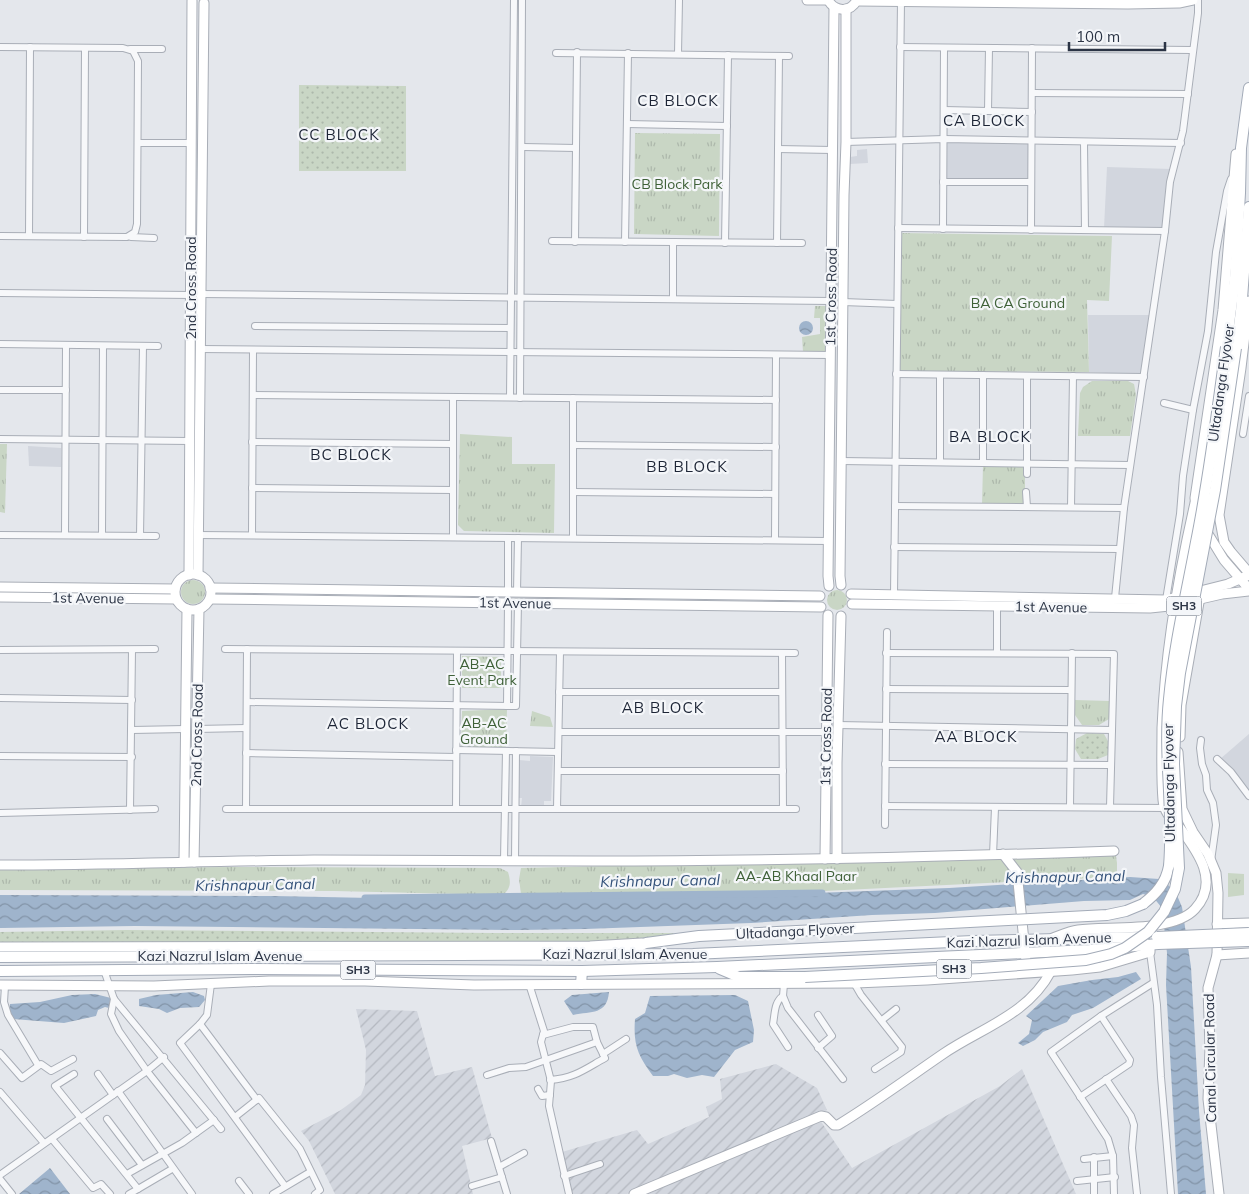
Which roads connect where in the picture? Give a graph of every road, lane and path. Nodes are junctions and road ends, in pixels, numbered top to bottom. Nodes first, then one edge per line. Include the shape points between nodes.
1 (191, 0) edge
2 (514, 0) edge
3 (522, 0) edge
4 (679, 0) edge
5 (807, 0) edge
6 (828, 0) edge
7 (857, 0) edge
8 (1194, 0) edge
9 (1198, 0) edge
10 (206, 1) edge
11 (900, 1) edge
12 (834, 8) junction
13 (846, 10) junction
14 (0, 47) edge
15 (30, 47) junction
16 (900, 47) junction
17 (85, 48) junction
18 (944, 48) junction
19 (989, 48) junction
20 (1032, 48) junction
21 (130, 49) junction
22 (162, 49) dead end
23 (1192, 50) junction
24 (577, 52) junction
25 (556, 53) dead end
26 (628, 53) junction
27 (678, 54) junction
28 (728, 55) junction
29 (780, 56) junction
30 (789, 56) dead end
31 (1249, 88) edge
32 (1032, 93) junction
33 (1188, 94) junction
34 (833, 96) junction
35 (845, 96) junction
36 (944, 110) junction
37 (988, 111) junction
38 (1032, 112) junction
39 (627, 124) junction
40 (727, 126) junction
41 (1246, 129) edge
42 (944, 139) junction
43 (899, 140) junction
44 (846, 142) junction
45 (1032, 142) junction
46 (1084, 142) junction
47 (138, 143) junction
48 (190, 143) junction
49 (1181, 143) junction
50 (523, 147) junction
51 (576, 148) junction
52 (778, 149) junction
53 (832, 150) junction
54 (1235, 174) junction
55 (190, 175) junction
56 (202, 175) junction
57 (943, 182) junction
58 (1031, 182) junction
59 (512, 196) junction
60 (522, 196) junction
61 (1249, 207) edge
62 (898, 228) junction
63 (943, 229) junction
64 (1031, 230) junction
65 (1085, 230) junction
66 (1165, 231) junction
67 (0, 236) edge
68 (29, 236) junction
69 (130, 236) junction
70 (84, 237) junction
71 (154, 238) dead end
72 (552, 241) dead end
73 (575, 242) junction
74 (625, 242) junction
75 (673, 242) junction
76 (726, 243) junction
77 (777, 243) junction
78 (802, 243) dead end
79 (0, 293) edge
80 (201, 294) junction
81 (191, 295) junction
82 (511, 298) junction
83 (521, 298) junction
84 (672, 299) junction
85 (831, 301) junction
86 (1249, 301) edge
87 (843, 302) junction
88 (897, 304) junction
89 (191, 322) junction
90 (201, 323) junction
91 (255, 326) dead end
92 (510, 328) junction
93 (0, 344) edge
94 (66, 345) junction
95 (103, 346) junction
96 (143, 346) junction
97 (158, 346) dead end
98 (1231, 348) junction
99 (200, 349) junction
100 (253, 350) junction
101 (510, 352) junction
102 (520, 352) junction
103 (776, 355) junction
104 (830, 355) junction
105 (896, 374) junction
106 (940, 375) junction
107 (983, 375) junction
108 (1027, 376) junction
109 (1072, 376) junction
110 (1144, 377) junction
111 (0, 390) edge
112 (66, 390) junction
113 (253, 395) junction
114 (842, 395) junction
115 (1249, 395) edge
116 (830, 396) junction
117 (453, 397) junction
118 (510, 398) junction
119 (520, 398) junction
120 (573, 398) junction
121 (776, 400) junction
122 (1164, 403) dead end
123 (1193, 410) junction
124 (1243, 434) dead end
125 (66, 439) junction
126 (0, 440) edge
127 (103, 440) junction
128 (142, 440) junction
129 (190, 441) junction
130 (252, 442) junction
131 (453, 444) junction
132 (573, 445) junction
133 (776, 447) junction
134 (841, 461) junction
135 (895, 462) junction
136 (940, 462) junction
137 (983, 463) junction
138 (1027, 463) junction
139 (1070, 464) junction
140 (1130, 465) junction
141 (1027, 474) dead end
142 (252, 488) junction
143 (453, 490) junction
144 (573, 492) junction
145 (1026, 492) dead end
146 (776, 494) junction
147 (1195, 503) junction
148 (895, 506) junction
149 (1027, 507) junction
150 (1071, 507) junction
151 (1124, 508) junction
152 (194, 514) junction
153 (198, 534) junction
154 (0, 535) edge
155 (65, 535) junction
156 (102, 535) junction
157 (252, 535) junction
158 (140, 536) junction
159 (156, 536) dead end
160 (453, 537) junction
161 (508, 538) junction
162 (518, 538) junction
163 (573, 538) junction
164 (775, 540) junction
165 (828, 541) junction
166 (894, 547) junction
167 (1119, 549) junction
168 (1249, 574) edge
169 (194, 575) junction
170 (1240, 580) junction
171 (841, 585) junction
172 (829, 586) junction
173 (0, 587) edge
174 (210, 588) junction
175 (175, 589) junction
176 (299, 589) junction
177 (1249, 590) edge
178 (512, 592) junction
179 (561, 592) junction
180 (851, 594) junction
181 (711, 595) junction
182 (894, 595) junction
183 (939, 595) junction
184 (1200, 595) junction
185 (820, 596) junction
186 (0, 597) edge
187 (1115, 598) junction
188 (176, 599) junction
189 (210, 599) junction
190 (299, 600) junction
191 (1166, 600) junction
192 (1176, 601) junction
193 (508, 603) junction
194 (518, 603) junction
195 (560, 603) junction
196 (852, 604) junction
197 (711, 605) junction
198 (938, 606) junction
199 (996, 606) junction
200 (821, 607) junction
201 (187, 609) junction
202 (199, 609) junction
203 (828, 615) junction
204 (841, 616) junction
205 (887, 632) dead end
206 (155, 649) dead end
207 (225, 649) dead end
208 (247, 649) junction
209 (0, 650) edge
210 (132, 650) junction
211 (457, 651) junction
212 (507, 651) junction
213 (517, 651) junction
214 (560, 652) junction
215 (782, 653) junction
216 (796, 653) dead end
217 (886, 653) junction
218 (997, 653) junction
219 (1072, 653) junction
220 (886, 689) junction
221 (1071, 690) junction
222 (559, 692) junction
223 (782, 692) junction
224 (0, 698) edge
225 (185, 699) junction
226 (132, 700) junction
227 (198, 700) junction
228 (247, 702) junction
229 (456, 705) junction
230 (506, 706) junction
231 (838, 725) junction
232 (886, 726) junction
233 (246, 728) junction
234 (185, 729) junction
235 (197, 729) junction
236 (1071, 729) junction
237 (132, 730) junction
238 (1112, 730) junction
239 (558, 732) junction
240 (782, 732) junction
241 (826, 732) junction
242 (1201, 740) dead end
243 (506, 751) junction
244 (516, 751) junction
245 (558, 752) junction
246 (246, 753) junction
247 (456, 754) junction
248 (0, 756) edge
249 (132, 757) junction
250 (1217, 759) dead end
251 (826, 763) junction
252 (837, 763) junction
253 (885, 764) junction
254 (1071, 765) junction
255 (1111, 765) junction
256 (185, 769) junction
257 (197, 770) junction
258 (782, 770) junction
259 (558, 771) junction
260 (1249, 796) edge
261 (885, 806) junction
262 (1070, 807) junction
263 (1110, 807) junction
264 (995, 808) junction
265 (1164, 808) junction
266 (155, 809) dead end
267 (226, 809) dead end
268 (246, 809) junction
269 (456, 809) junction
270 (505, 809) junction
271 (515, 809) junction
272 (783, 809) junction
273 (796, 809) dead end
274 (130, 810) junction
275 (557, 810) junction
276 (1182, 810) junction
277 (0, 813) edge
278 (885, 825) dead end
279 (1114, 851) dead end
280 (1003, 854) junction
281 (993, 855) junction
282 (824, 859) junction
283 (837, 859) junction
284 (504, 860) junction
285 (515, 860) junction
286 (184, 862) junction
287 (194, 862) junction
288 (1211, 862) junction
289 (0, 865) edge
290 (1249, 923) edge
291 (1217, 924) junction
292 (1249, 933) edge
293 (1048, 939) junction
294 (1024, 940) junction
295 (1249, 941) edge
296 (646, 943) junction
297 (1154, 945) junction
298 (0, 948) edge
299 (1025, 953) junction
300 (1249, 953) edge
301 (618, 955) junction
302 (1217, 955) junction
303 (0, 958) edge
304 (717, 968) junction
305 (104, 970) junction
306 (0, 971) edge
307 (582, 971) junction
308 (1051, 971) junction
309 (1027, 973) junction
310 (854, 983) junction
311 (1153, 983) junction
312 (211, 984) junction
313 (529, 984) junction
314 (582, 984) junction
315 (784, 984) junction
316 (2, 985) edge
317 (111, 986) junction
318 (784, 996) junction
319 (114, 999) junction
320 (896, 1010) dead end
321 (818, 1015) dead end
322 (1102, 1016) junction
323 (882, 1020) junction
324 (200, 1024) junction
325 (543, 1035) junction
326 (626, 1039) dead end
327 (597, 1042) junction
328 (788, 1047) dead end
329 (818, 1048) junction
330 (0, 1053) edge
331 (603, 1054) junction
332 (164, 1057) junction
333 (73, 1059) dead end
334 (546, 1060) junction
335 (38, 1065) junction
336 (875, 1069) dead end
337 (146, 1071) junction
338 (74, 1074) dead end
339 (98, 1074) dead end
340 (487, 1075) dead end
341 (843, 1079) dead end
342 (1106, 1079) junction
343 (550, 1080) junction
344 (538, 1089) dead end
345 (0, 1092) edge
346 (115, 1093) junction
347 (550, 1095) junction
348 (1080, 1097) junction
349 (257, 1100) junction
350 (81, 1118) junction
351 (235, 1118) junction
352 (107, 1119) dead end
353 (214, 1120) junction
354 (221, 1129) dead end
355 (196, 1133) junction
356 (52, 1139) junction
357 (491, 1141) dead end
358 (44, 1143) junction
359 (161, 1153) junction
360 (524, 1153) dead end
361 (1113, 1156) junction
362 (1094, 1158) junction
363 (1084, 1159) dead end
364 (600, 1164) dead end
365 (142, 1165) junction
366 (499, 1167) junction
367 (172, 1168) junction
368 (310, 1172) junction
369 (127, 1174) junction
370 (564, 1176) junction
371 (0, 1177) edge
372 (502, 1177) junction
373 (1115, 1177) junction
374 (1094, 1179) junction
375 (239, 1181) dead end
376 (1077, 1181) dead end
377 (285, 1186) junction
378 (472, 1186) dead end
379 (138, 1189) junction
380 (12, 1194) edge
381 (110, 1194) edge
382 (129, 1194) edge
383 (192, 1194) edge
384 (249, 1194) edge
385 (273, 1194) edge
386 (315, 1194) edge
387 (507, 1194) edge
388 (569, 1194) edge
389 (634, 1194) edge
390 (1094, 1194) edge
391 (1114, 1194) edge
392 (1138, 1194) edge
393 (1171, 1194) edge
394 (1219, 1194) edge

1 - 10 street
1 - 48 street, 2nd Cross Road
2 - 59 street
3 - 50 street
4 - 27 street
5 - 6 street
6 - 12 street
7 - 11 street
7 - 13 street
8 - 11 street via 1128,4
9 - 23 street
10 - 56 street, 2nd Cross Road
11 - 16 street
12 - 13 street
12 - 34 street, 1st Cross Road
13 - 35 street, 1st Cross Road
14 - 15 street
15 - 17 street
15 - 68 street
16 - 18 street
16 - 43 street
17 - 21 street
17 - 70 street
18 - 19 street
18 - 36 street
19 - 20 street
19 - 37 street
20 - 23 street
20 - 32 street
21 - 22 street
21 - 47 street via 138,61
23 - 33 street
24 - 25 street
24 - 26 street
24 - 51 street
26 - 27 street
26 - 39 street
27 - 28 street
28 - 29 street
28 - 40 street
29 - 30 street
29 - 52 street
31 - 41 main road, SH3
32 - 33 street
32 - 38 street
33 - 49 street
34 - 35 street
34 - 53 street, 1st Cross Road
35 - 44 street, 1st Cross Road
36 - 37 street
36 - 42 street
37 - 38 street
38 - 45 street
39 - 40 street
39 - 74 street
40 - 76 street
41 - 54 street via 1236,154
41 - 98 main road, Ultadanga Flyover / SH3 via 1241,148
42 - 43 street
42 - 45 street
42 - 57 street
43 - 44 street
43 - 62 street
44 - 87 street, 1st Cross Road
45 - 46 street
45 - 58 street
46 - 49 street
46 - 65 street
47 - 48 street
47 - 69 street via 137,224
48 - 55 street, 2nd Cross Road
49 - 66 street via 1170,182
50 - 51 street
50 - 60 street
51 - 73 street
52 - 53 street
52 - 77 street
53 - 85 street, 1st Cross Road
54 - 123 street via 1227,192 1216,252 1208,331
54 - 147 street via 1223,310
55 - 56 street
55 - 81 street, 2nd Cross Road
56 - 80 street, 2nd Cross Road
57 - 58 street
57 - 63 street
58 - 64 street
59 - 60 street
59 - 82 street
60 - 83 street
61 - 98 main road, Ultadanga Flyover / SH3 via 1241,311
62 - 63 street
62 - 88 street
63 - 64 street
64 - 65 street
65 - 66 street
66 - 110 street
67 - 68 street
68 - 70 street
69 - 70 street
69 - 71 street
72 - 73 street
73 - 74 street
74 - 75 street
75 - 76 street
75 - 84 street
76 - 77 street
77 - 78 street
79 - 81 street
80 - 82 street
80 - 90 street, 2nd Cross Road
81 - 89 street, 2nd Cross Road
82 - 83 street
82 - 92 street
83 - 84 street
83 - 102 street
84 - 85 street
85 - 104 street, 1st Cross Road
86 - 168 street via 1219,515 1224,542
87 - 88 street
87 - 114 street, 1st Cross Road
88 - 105 street
89 - 90 street
89 - 129 street, 2nd Cross Road
90 - 99 street, 2nd Cross Road
91 - 92 street
92 - 101 street
93 - 94 street
94 - 95 street
94 - 112 street
95 - 96 street
95 - 127 street
96 - 97 street
96 - 128 street
98 - 296 main road, Ultadanga Flyover / SH3, bridge via 1171,676 1166,742 1171,843 1167,875 1159,889 1137,907 1107,915 699,936
98 - 304 main road, Ultadanga Flyover / SH3, bridge via 1215,490 1176,706 1174,764 1179,868 1175,889 1164,912 1148,932 1125,948 1086,960 805,977 739,977
99 - 100 street
99 - 152 street, 2nd Cross Road
100 - 101 street
100 - 113 street
101 - 102 street
101 - 118 street
102 - 103 street
102 - 119 street
103 - 104 street
103 - 121 street
104 - 116 street, 1st Cross Road
105 - 106 street
105 - 135 street
106 - 107 street
106 - 136 street
107 - 108 street
107 - 137 street
108 - 109 street
108 - 138 street
109 - 110 street
109 - 139 street
110 - 140 street
111 - 112 street
112 - 125 street
113 - 117 street
113 - 130 street
114 - 116 street
114 - 134 street, 1st Cross Road
115 - 124 street
116 - 165 street, 1st Cross Road
117 - 118 street
117 - 131 street
118 - 119 street
119 - 120 street
120 - 121 street
120 - 132 street
121 - 133 street
122 - 123 street
123 - 191 street
125 - 126 street
125 - 127 street
125 - 155 street
127 - 128 street
127 - 156 street
128 - 129 street
128 - 158 street
129 - 152 street, 2nd Cross Road
130 - 131 street
130 - 142 street
131 - 143 street
132 - 133 street
132 - 144 street
133 - 146 street
134 - 135 street
134 - 171 street, 1st Cross Road
135 - 136 street
135 - 148 street
136 - 137 street
137 - 138 street
138 - 139 street
138 - 141 street
139 - 140 street
139 - 150 street
140 - 151 street
142 - 143 street
142 - 157 street
143 - 160 street
144 - 146 street
144 - 163 street
145 - 149 street
146 - 164 street
147 - 170 street via 1204,527
147 - 192 street
148 - 149 street
148 - 166 street
149 - 150 street
150 - 151 street
151 - 167 street
152 - 153 street
152 - 169 street, 2nd Cross Road
153 - 157 street
153 - 169 street
154 - 155 street
155 - 156 street
156 - 158 street
157 - 160 street
158 - 159 street
160 - 161 street
161 - 162 street
161 - 178 street
162 - 163 street
162 - 178 street
163 - 164 street
164 - 165 street
165 - 172 street, 1st Cross Road
166 - 167 street
166 - 182 street
167 - 187 street
168 - 170 street
169 - 174 street via 206,580
169 - 175 street via 182,577
170 - 177 street
170 - 184 street
171 - 172 street
171 - 180 street
172 - 185 street
173 - 175 street
174 - 176 street, 1st Avenue
174 - 189 street
175 - 188 street
176 - 178 street, 1st Avenue
176 - 190 street
177 - 184 street
178 - 179 street, 1st Avenue
179 - 181 street, 1st Avenue
179 - 195 street
180 - 182 street
180 - 196 street
181 - 185 street, 1st Avenue
181 - 197 street
182 - 183 street
183 - 187 street
183 - 198 street
184 - 192 street
184 - 276 street via 1181,705 1178,752
185 - 200 street
186 - 188 street, 1st Avenue
187 - 191 street
188 - 201 street
189 - 190 street, 1st Avenue
189 - 202 street
190 - 193 street, 1st Avenue
191 - 192 street
192 - 199 street, 1st Avenue via 1150,608
192 - 265 street via 1163,709
193 - 194 street, 1st Avenue
193 - 212 street
194 - 195 street, 1st Avenue
194 - 213 street
195 - 197 street, 1st Avenue
196 - 198 street, 1st Avenue
196 - 204 street
197 - 200 street, 1st Avenue
198 - 199 street, 1st Avenue
199 - 218 street
200 - 203 street
201 - 202 street
201 - 225 street
202 - 227 street, 2nd Cross Road
203 - 204 street
203 - 241 street, 1st Cross Road
204 - 231 street
205 - 217 street
206 - 210 street
207 - 208 street
208 - 211 street
208 - 228 street
209 - 210 street
210 - 226 street
211 - 212 street
211 - 229 street
212 - 213 street
212 - 230 street
213 - 214 street
213 - 230 street via 516,706
214 - 215 street
214 - 222 street
215 - 216 street
215 - 223 street
217 - 218 street
217 - 220 street
218 - 219 street
219 - 221 street
219 - 238 street via 1114,654
220 - 221 street
220 - 232 street
221 - 236 street
222 - 223 street
222 - 239 street
223 - 240 street
224 - 226 street
225 - 227 street
225 - 234 street
226 - 237 street
227 - 235 street, 2nd Cross Road
228 - 229 street
228 - 233 street
229 - 230 street
229 - 247 street
231 - 232 street
231 - 252 street
232 - 236 street
232 - 253 street
233 - 235 street
233 - 246 street
234 - 237 street
234 - 256 street
235 - 257 street, 2nd Cross Road
236 - 238 street
236 - 254 street
237 - 249 street
238 - 255 street
239 - 240 street
239 - 245 street
240 - 241 street
240 - 258 street
241 - 251 street, 1st Cross Road
242 - 288 street via 1202,764 1216,826
243 - 244 street
243 - 247 street
243 - 270 street
244 - 245 street
244 - 271 street
245 - 259 street
246 - 247 street
246 - 268 street
247 - 269 street
248 - 249 street
249 - 274 street
250 - 260 street
251 - 252 street
251 - 282 street, 1st Cross Road
252 - 283 street
253 - 254 street
253 - 261 street
254 - 255 street
254 - 262 street
255 - 263 street
256 - 257 street
256 - 286 street
257 - 287 street, 2nd Cross Road
258 - 259 street
258 - 272 street
259 - 275 street
261 - 264 street
261 - 278 street
262 - 263 street
262 - 264 street
263 - 265 street
264 - 281 street
265 - 276 street
265 - 293 street via 1196,852 1205,871 1206,892 1202,900 1180,919 1138,927 1075,930
266 - 274 street
267 - 268 street
268 - 269 street
269 - 270 street
270 - 271 street
270 - 284 street
271 - 275 street
271 - 285 street
272 - 273 street
272 - 275 street
274 - 277 street
276 - 288 street, Canal Circular Road
279 - 280 street
280 - 281 street
280 - 294 street via 1017,872
281 - 283 street
282 - 283 street
282 - 285 street
284 - 285 street
284 - 287 street
286 - 287 street
286 - 289 street
288 - 291 street, Canal Circular Road via 1216,873
290 - 291 street
291 - 302 street, Canal Circular Road
292 - 297 main road, Kazi Nazrul Islam Avenue, bridge
293 - 294 main road, Kazi Nazrul Islam Avenue
293 - 297 main road, Kazi Nazrul Islam Avenue
294 - 299 street
294 - 301 main road, Kazi Nazrul Islam Avenue
295 - 297 main road, bridge
296 - 298 street, Kazi Nazrul Islam Avenue
296 - 301 main road, Ultadanga Flyover / SH3
297 - 299 main road, Kazi Nazrul Islam Avenue
297 - 308 street, Kazi Nazrul Islam Avenue via 1100,967
297 - 311 street
299 - 304 main road, Kazi Nazrul Islam Avenue
299 - 309 street
300 - 302 street
301 - 303 main road, Kazi Nazrul Islam Avenue / SH3
302 - 394 street, Canal Circular Road via 1208,988 1208,1099
304 - 307 main road, Kazi Nazrul Islam Avenue / SH3
305 - 306 main road, Kazi Nazrul Islam Avenue / SH3
305 - 307 main road, Kazi Nazrul Islam Avenue / SH3
305 - 317 street
307 - 314 main road
308 - 309 street, Kazi Nazrul Islam Avenue
308 - 389 street via 1036,994 1006,1018 944,1054 838,1125 821,1116
309 - 310 street, Kazi Nazrul Islam Avenue
310 - 315 street, Kazi Nazrul Islam Avenue
310 - 323 street
311 - 322 street
311 - 393 street
312 - 313 street, Kazi Nazrul Islam Avenue via 365,981
312 - 317 street, Kazi Nazrul Islam Avenue
312 - 324 street via 206,1015
313 - 314 street, Kazi Nazrul Islam Avenue
313 - 325 street
314 - 315 street, Kazi Nazrul Islam Avenue
315 - 318 street
316 - 317 street, Kazi Nazrul Islam Avenue
316 - 335 street via 8,1015
317 - 319 street
318 - 328 street via 778,1001 773,1024
318 - 329 street via 788,1008
319 - 332 street
319 - 337 street via 111,1014
320 - 323 street
321 - 329 street via 832,1036
322 - 342 street via 1130,1060 1129,1064
322 - 348 street via 1051,1052
323 - 336 street via 902,1050
324 - 349 street
324 - 351 street via 180,1043
325 - 327 street via 573,1027 592,1027
325 - 334 street via 540,1042
326 - 331 street
327 - 331 street
327 - 334 street
329 - 341 street
330 - 335 street via 22,1078
331 - 343 street via 605,1058 585,1071 564,1079
332 - 337 street
332 - 353 street
333 - 335 street via 51,1071 44,1065
334 - 340 street via 526,1068 509,1068
334 - 343 street
337 - 346 street
337 - 355 street
338 - 350 street via 55,1086
339 - 346 street
342 - 348 street
342 - 392 street via 1134,1125 1132,1148
343 - 347 street
344 - 347 street via 542,1096
345 - 358 street
346 - 350 street
346 - 359 street
347 - 370 street
348 - 361 street via 1108,1140
349 - 351 street
349 - 368 street via 259,1098 300,1149
350 - 356 street
350 - 369 street
351 - 377 street
352 - 365 street
353 - 354 street
353 - 355 street
355 - 359 street
356 - 358 street
356 - 381 street via 93,1188 101,1184
357 - 366 street
358 - 371 street
359 - 365 street
359 - 367 street
360 - 366 street
361 - 362 street
361 - 373 street
362 - 363 street
362 - 374 street
364 - 370 street
365 - 369 street
366 - 372 street
367 - 379 street
367 - 383 street
368 - 377 street
368 - 386 street via 320,1190
369 - 379 street
370 - 388 street
371 - 380 street
372 - 378 street
372 - 387 street
373 - 374 street
373 - 391 street
374 - 376 street
374 - 390 street
375 - 384 street
377 - 385 street
379 - 382 street

